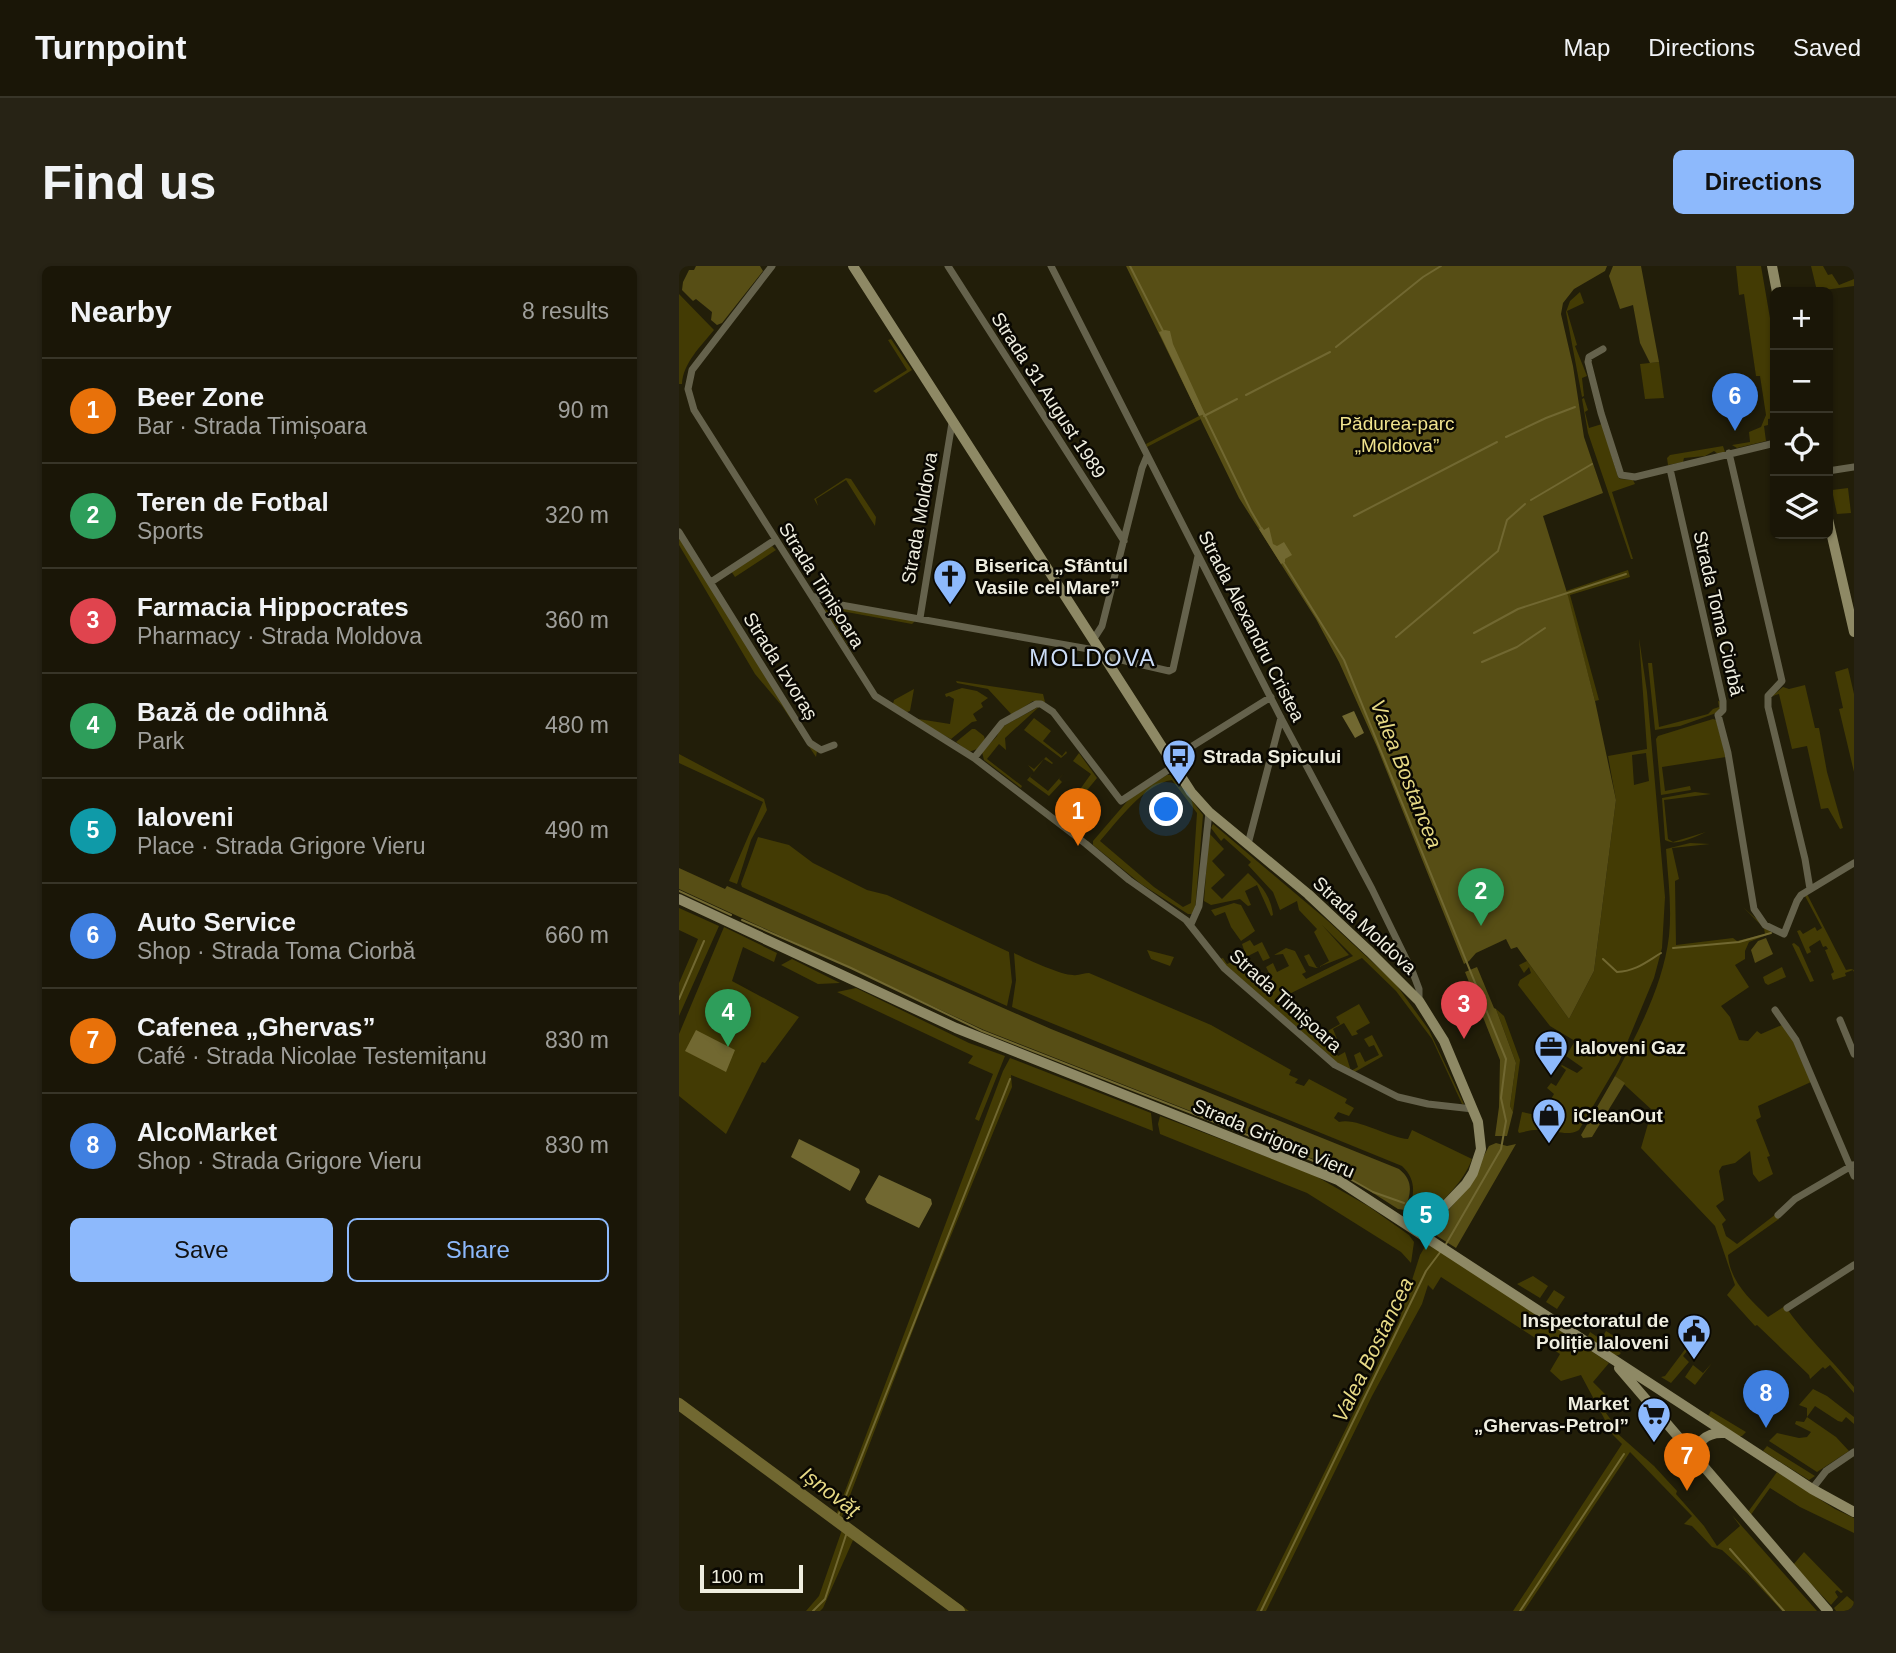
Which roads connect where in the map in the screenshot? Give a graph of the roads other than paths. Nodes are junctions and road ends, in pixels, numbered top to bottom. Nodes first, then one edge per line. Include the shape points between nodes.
1 (772, 266) edge
2 (853, 266) edge
3 (948, 266) edge
4 (1051, 266) edge
5 (1772, 266) edge
6 (1776, 287) edge
7 (1603, 349) dead end
8 (953, 423) junction
9 (1770, 444) edge
10 (1729, 453) junction
11 (1147, 456) junction
12 (1854, 467) edge
13 (1670, 469) junction
14 (1833, 470) edge
15 (679, 532) edge
16 (1833, 539) edge
17 (775, 540) junction
18 (1124, 541) junction
19 (1198, 556) junction
20 (711, 582) junction
21 (811, 596) junction
22 (920, 618) junction
23 (1854, 632) edge
24 (1093, 640) junction
25 (1102, 654) junction
26 (1271, 697) junction
27 (1281, 718) junction
28 (834, 745) dead end
29 (974, 758) junction
30 (1172, 763) junction
31 (1209, 812) junction
32 (1248, 844) junction
33 (1805, 859) junction
34 (1854, 863) edge
35 (1825, 880) junction
36 (1810, 889) junction
37 (679, 899) edge
38 (1191, 924) junction
39 (1419, 1001) junction
40 (1775, 1010) dead end
41 (1840, 1020) dead end
42 (1854, 1054) edge
43 (1473, 1109) junction
44 (1852, 1166) edge
45 (1854, 1176) edge
46 (1778, 1215) dead end
47 (1420, 1233) junction
48 (1854, 1265) edge
49 (1787, 1308) dead end
50 (1612, 1360) junction
51 (1726, 1433) junction
52 (1854, 1452) edge
53 (1699, 1463) junction
54 (1812, 1489) junction
55 (1854, 1512) edge
56 (1828, 1611) edge

1 - 17 street, Strada Timișoara via 697,361 688,389 694,410
2 - 8 street, Strada Moldova
3 - 18 street, Strada 31 August 1989
4 - 11 street, Strada Alexandru Cristea
5 - 6 street
7 - 13 street via 1589,356 1588,362 1618,470 1635,477
8 - 22 street, Strada Moldova
8 - 24 street, Strada Moldova
9 - 10 street
10 - 13 street
10 - 33 street via 1782,681 1768,696 1768,707
11 - 18 street
11 - 19 street, Strada Alexandru Cristea
12 - 14 street
13 - 36 street, Strada Toma Ciorbă via 1723,701 1718,715 1754,909 1765,925 1784,934 1797,901
15 - 20 street, Strada Izvoraș
16 - 23 street
17 - 20 street
17 - 21 street, Strada Timișoara
18 - 24 street via 1102,626
19 - 25 street via 1174,670
19 - 26 street, Strada Alexandru Cristea
20 - 28 street, Strada Izvoraș via 810,743 821,750
21 - 22 street
21 - 29 street, Strada Timișoara via 875,696
22 - 25 street
24 - 25 street, Strada Moldova
25 - 30 street, Strada Moldova
26 - 27 street, Strada Alexandru Cristea
26 - 30 street
27 - 32 street
27 - 39 street, Strada Alexandru Cristea via 1413,973
29 - 30 street via 1002,723 1041,704 1121,801
29 - 38 street, Strada Timișoara
30 - 31 street, Strada Moldova
31 - 32 street, Strada Moldova
31 - 38 street via 1199,906
32 - 39 street, Strada Moldova via 1308,894
33 - 35 street via 1814,875
33 - 36 street
34 - 35 street
35 - 36 street
37 - 47 street, Strada Grigore Vieru via 956,1028 1327,1175
38 - 43 street, Strada Timișoara via 1224,968 1335,1065 1398,1097
39 - 43 street, Strada Moldova via 1444,1041
40 - 44 street via 1796,1040
41 - 42 street
43 - 47 street, Strada Moldova via 1481,1141 1473,1173
44 - 45 street
44 - 46 street via 1795,1199
47 - 50 street, Strada Grigore Vieru
48 - 49 street
50 - 51 street, Strada Grigore Vieru
50 - 53 street
51 - 53 street via 1714,1433 1701,1441
51 - 54 street, Strada Grigore Vieru
52 - 54 street via 1826,1471
53 - 56 street
54 - 55 street, Strada Grigore Vieru

